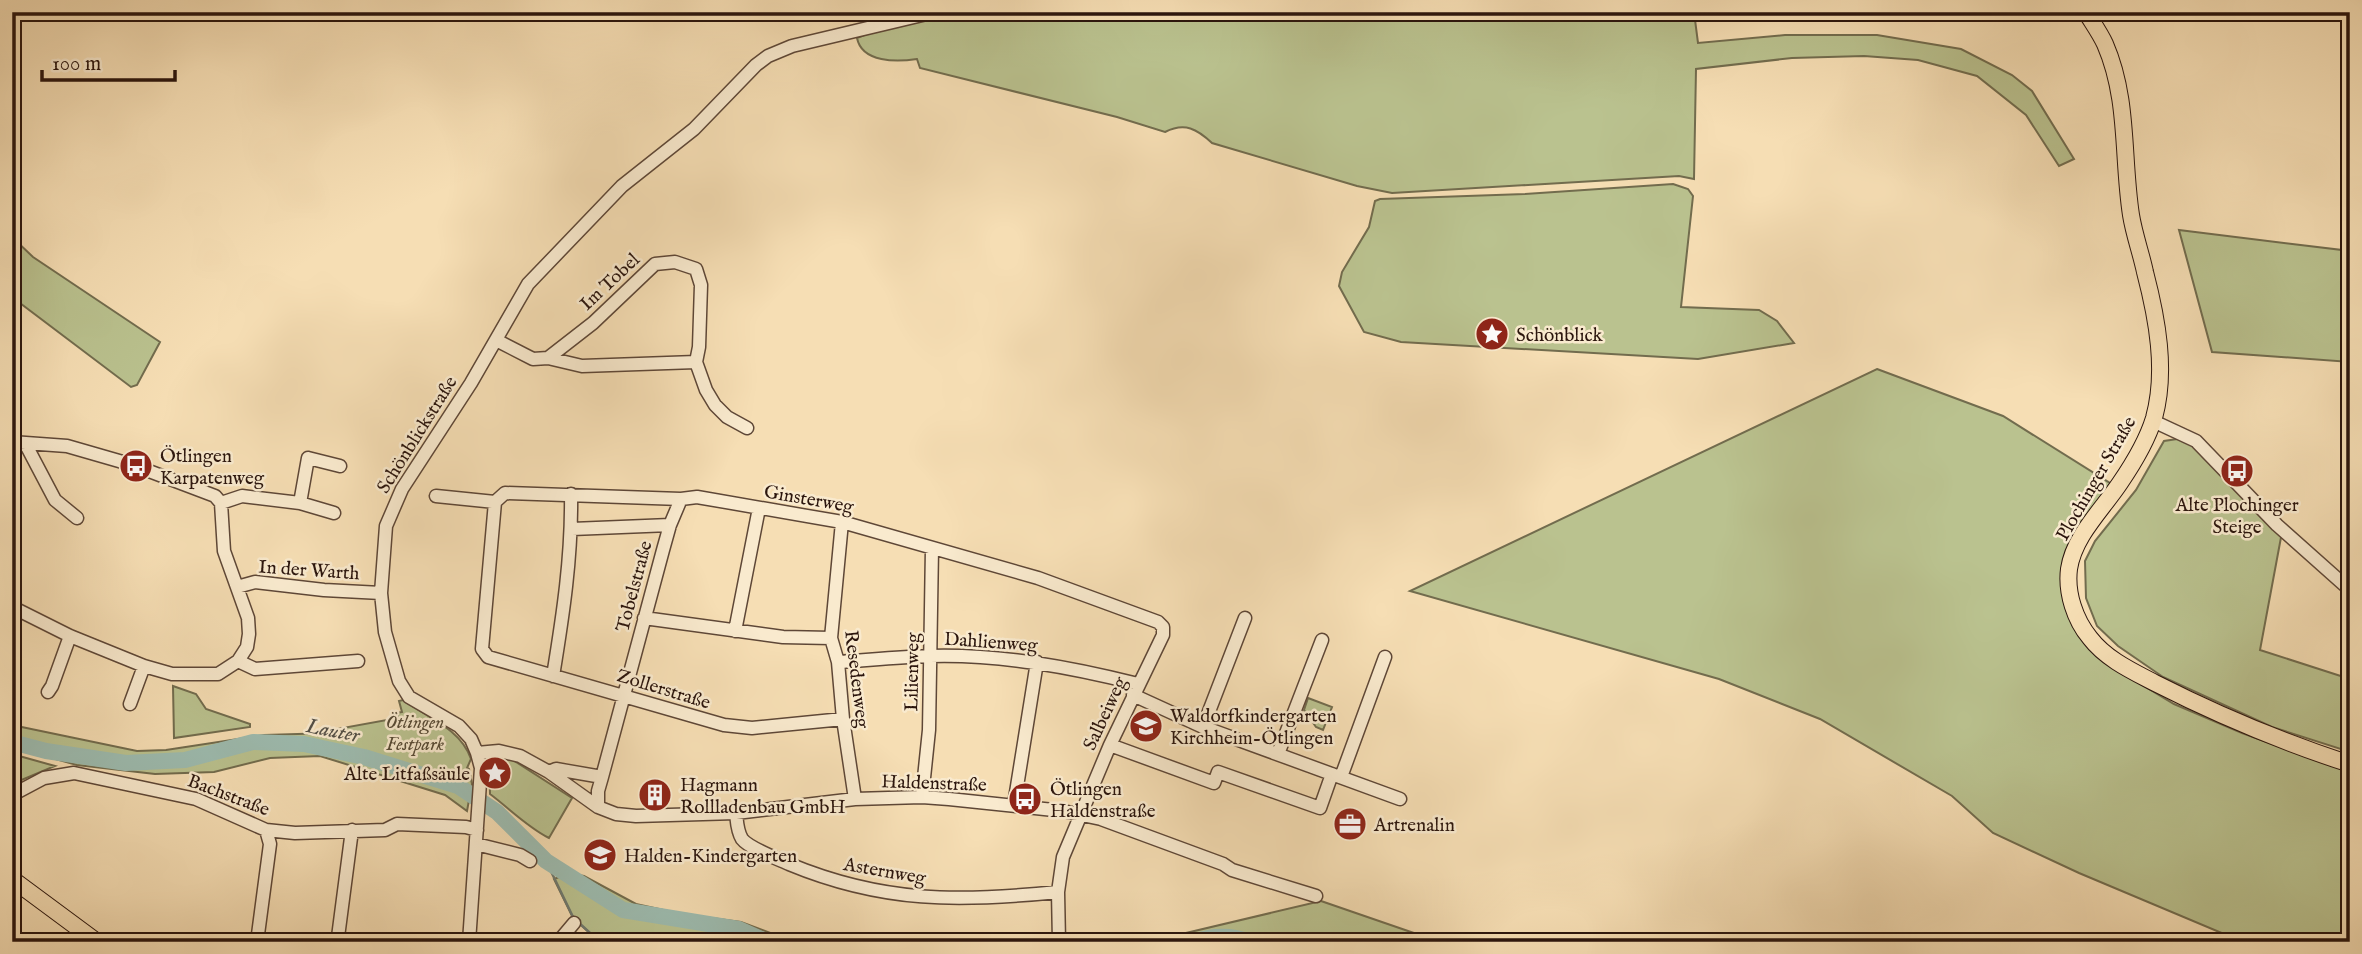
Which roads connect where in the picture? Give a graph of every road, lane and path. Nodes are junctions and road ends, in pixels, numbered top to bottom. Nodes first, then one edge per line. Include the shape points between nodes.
1 (935, 12) edge
2 (2086, 12) edge
3 (496, 340) junction
4 (548, 358) junction
5 (696, 362) junction
6 (2153, 421) junction
7 (747, 428) dead end
8 (19, 442) edge
9 (340, 466) dead end
10 (571, 494) junction
11 (436, 496) dead end
12 (681, 499) junction
13 (495, 502) junction
14 (221, 503) junction
15 (300, 503) junction
16 (759, 508) junction
17 (334, 513) dead end
18 (76, 518) dead end
19 (842, 522) junction
20 (670, 525) junction
21 (572, 529) junction
22 (932, 548) junction
23 (236, 587) junction
24 (2350, 590) edge
25 (381, 593) junction
26 (12, 607) edge
27 (644, 618) junction
28 (1245, 618) dead end
29 (1163, 627) joint
30 (735, 631) junction
31 (70, 636) junction
32 (831, 638) junction
33 (1322, 640) dead end
34 (932, 656) junction
35 (1385, 657) dead end
36 (238, 661) junction
37 (358, 661) dead end
38 (838, 662) junction
39 (1037, 662) junction
40 (144, 666) junction
41 (553, 676) junction
42 (1135, 690) junction
43 (48, 692) dead end
44 (623, 697) junction
45 (131, 704) dead end
46 (843, 719) junction
47 (1203, 727) junction
48 (1110, 745) junction
49 (477, 753) junction
50 (1278, 754) junction
51 (2350, 764) edge
52 (549, 772) junction
53 (1336, 776) junction
54 (602, 777) junction
55 (12, 795) edge
56 (922, 797) junction
57 (855, 799) junction
58 (1400, 799) dead end
59 (1014, 805) junction
60 (598, 807) junction
61 (736, 813) junction
62 (1079, 814) junction
63 (266, 830) junction
64 (352, 830) junction
65 (477, 830) junction
66 (476, 844) junction
67 (530, 861) dead end
68 (12, 879) edge
69 (1058, 892) junction
70 (1316, 896) dead end
71 (574, 923) dead end
72 (338, 937) dead end
73 (469, 940) edge
74 (97, 942) edge
75 (257, 942) edge
76 (523, 942) edge
77 (558, 942) edge
78 (1059, 942) edge

1 - 3 street, Schönblickstraße via 768,56 694,129 622,186 528,284
2 - 6 main road, Plochinger Straße via 2116,73 2123,111 2131,216 2157,324 2160,362
3 - 4 street via 533,359
3 - 25 street, Schönblickstraße via 393,506 386,526
4 - 5 street via 582,366
4 - 5 street, Im Tobel via 655,264 675,262 696,269 701,285
5 - 7 street, Im Tobel via 715,405
6 - 24 street via 2196,441 2277,525
6 - 51 main road, Plochinger Straße via 2136,456 2081,536 2069,569 2076,616 2091,640 2120,664 2241,724
8 - 14 street via 67,446 133,465 215,496
8 - 18 street via 55,500
9 - 15 street via 308,458
10 - 12 street, Ginsterweg
10 - 13 street, Ginsterweg via 505,493
10 - 21 street
11 - 13 street, Ginsterweg
12 - 16 street, Ginsterweg via 697,497
12 - 20 street, Tobelstraße
13 - 41 street, Zollerstraße via 482,649 488,657
14 - 15 street via 242,496
14 - 23 street, In der Warth via 224,551
15 - 17 street
16 - 19 street, Ginsterweg
16 - 30 street
19 - 22 street, Ginsterweg
19 - 32 street, Resedenweg
20 - 21 street
20 - 27 street, Tobelstraße
21 - 41 street
22 - 29 street, Ginsterweg via 1101,599
22 - 34 street, Lilienweg
23 - 25 street, In der Warth via 254,582
23 - 36 street via 249,634
25 - 49 street, Schönblickstraße via 385,632 399,681 409,697 459,726
26 - 31 street
27 - 30 street
27 - 44 street, Tobelstraße
28 - 47 street
29 - 42 street, Salbeiweg
30 - 32 street
31 - 40 street
31 - 43 street
32 - 38 street, Resedenweg
33 - 50 street
34 - 38 street, Dahlienweg
34 - 39 street, Dahlienweg
34 - 56 street, Lilienweg
35 - 53 street
36 - 37 street via 256,669
36 - 40 street via 218,674 206,675 172,674
38 - 46 street, Resedenweg
39 - 42 street, Dahlienweg via 1092,673
39 - 59 street
40 - 45 street
41 - 44 street, Zollerstraße
42 - 47 street, Dahlienweg
42 - 48 street, Salbeiweg
44 - 46 street, Zollerstraße via 743,727
44 - 54 street, Tobelstraße
46 - 57 street, Resedenweg
47 - 50 street, Dahlienweg
48 - 53 street via 1214,783 1218,772 1320,808
48 - 62 street, Salbeiweg
49 - 52 street, Haldenstraße via 515,754
49 - 65 street via 481,777
50 - 53 street, Dahlienweg
52 - 54 street, Haldenstraße via 555,769
52 - 60 street, Haldenstraße
53 - 58 street, Dahlienweg
54 - 60 street, Tobelstraße
55 - 63 street, Bachstraße via 44,778 74,774 196,799
56 - 57 street, Haldenstraße
56 - 59 street, Haldenstraße
57 - 61 street, Haldenstraße
59 - 62 street, Haldenstraße
60 - 61 street, Haldenstraße via 636,816
61 - 69 street, Asternweg via 743,841 820,877 855,887 897,895 959,898
62 - 69 street via 1063,857
62 - 70 street, Haldenstraße
63 - 64 street, Bachstraße via 295,834
63 - 75 street via 270,844
64 - 65 street, Bachstraße via 385,830 397,824
64 - 72 street
65 - 66 street
66 - 67 street
66 - 73 street
68 - 74 main road
69 - 78 street
71 - 77 street
73 - 76 street

